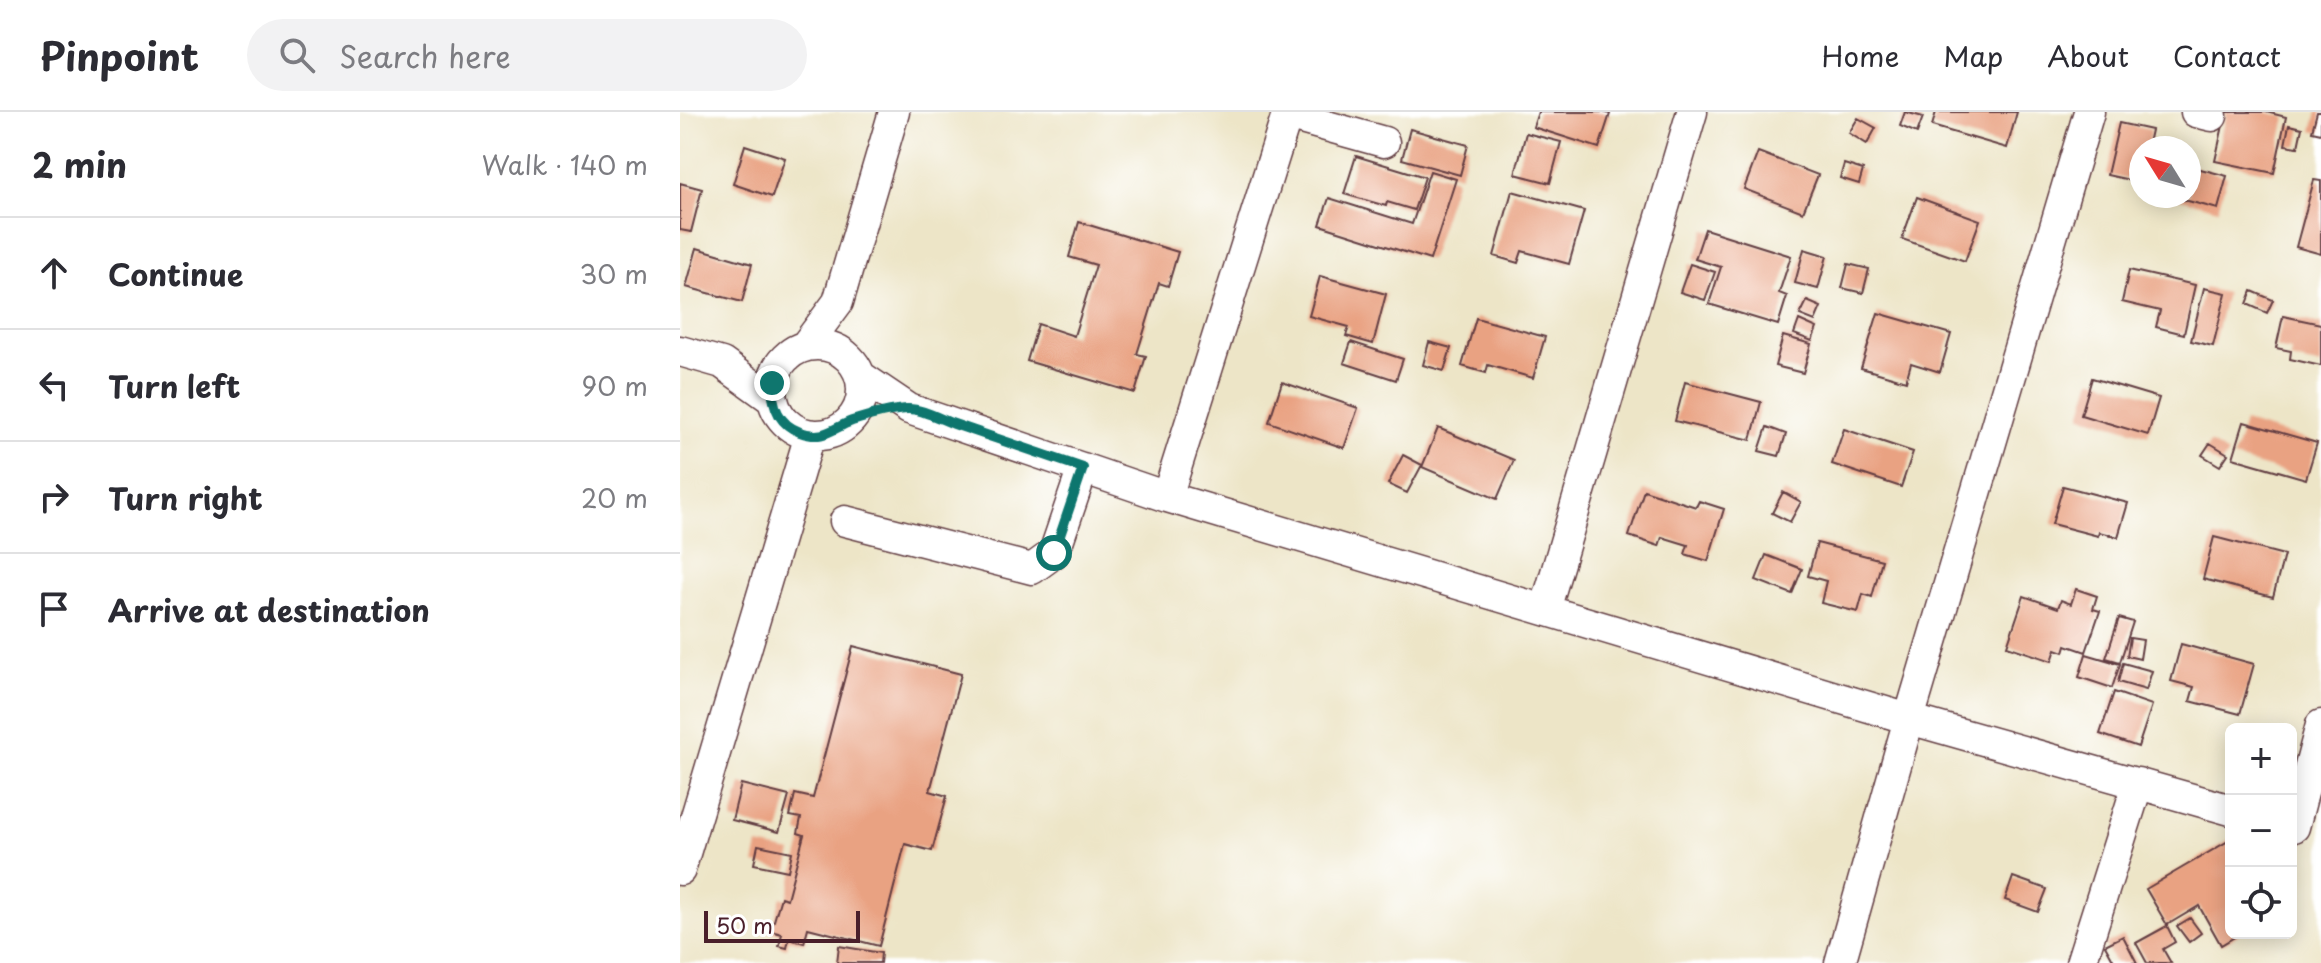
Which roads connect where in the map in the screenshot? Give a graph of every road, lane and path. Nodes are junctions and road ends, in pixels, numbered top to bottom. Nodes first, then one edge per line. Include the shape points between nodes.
1 (894, 112) edge
2 (1692, 112) edge
3 (2089, 112) edge
4 (1287, 113) edge
5 (1384, 142) dead end
6 (838, 302) junction
7 (797, 350) junction
8 (680, 351) edge
9 (722, 363) junction
10 (855, 368) junction
11 (772, 399) junction
12 (909, 409) junction
13 (849, 422) junction
14 (810, 435) junction
15 (1083, 468) junction
16 (1167, 497) junction
17 (845, 521) dead end
18 (1545, 610) junction
19 (1909, 719) junction
20 (2321, 725) edge
21 (2138, 783) junction
22 (2225, 808) edge
23 (2302, 830) edge
24 (680, 870) edge
25 (1840, 963) edge
26 (2081, 963) edge

1 - 6 street
2 - 18 street
3 - 19 street
4 - 5 street
4 - 16 street
6 - 7 street
6 - 10 street
7 - 9 street
7 - 10 street via 822,345 837,349
7 - 11 street via 777,368
8 - 9 street
9 - 11 street
10 - 12 street
10 - 13 street via 861,401
11 - 14 street via 785,423
12 - 13 street
12 - 15 street
13 - 14 street via 824,435
14 - 24 street
15 - 16 street
15 - 17 street via 1054,553 1032,569
16 - 18 street
18 - 19 street
19 - 21 street
19 - 25 street
20 - 23 street
21 - 22 street
21 - 26 street

